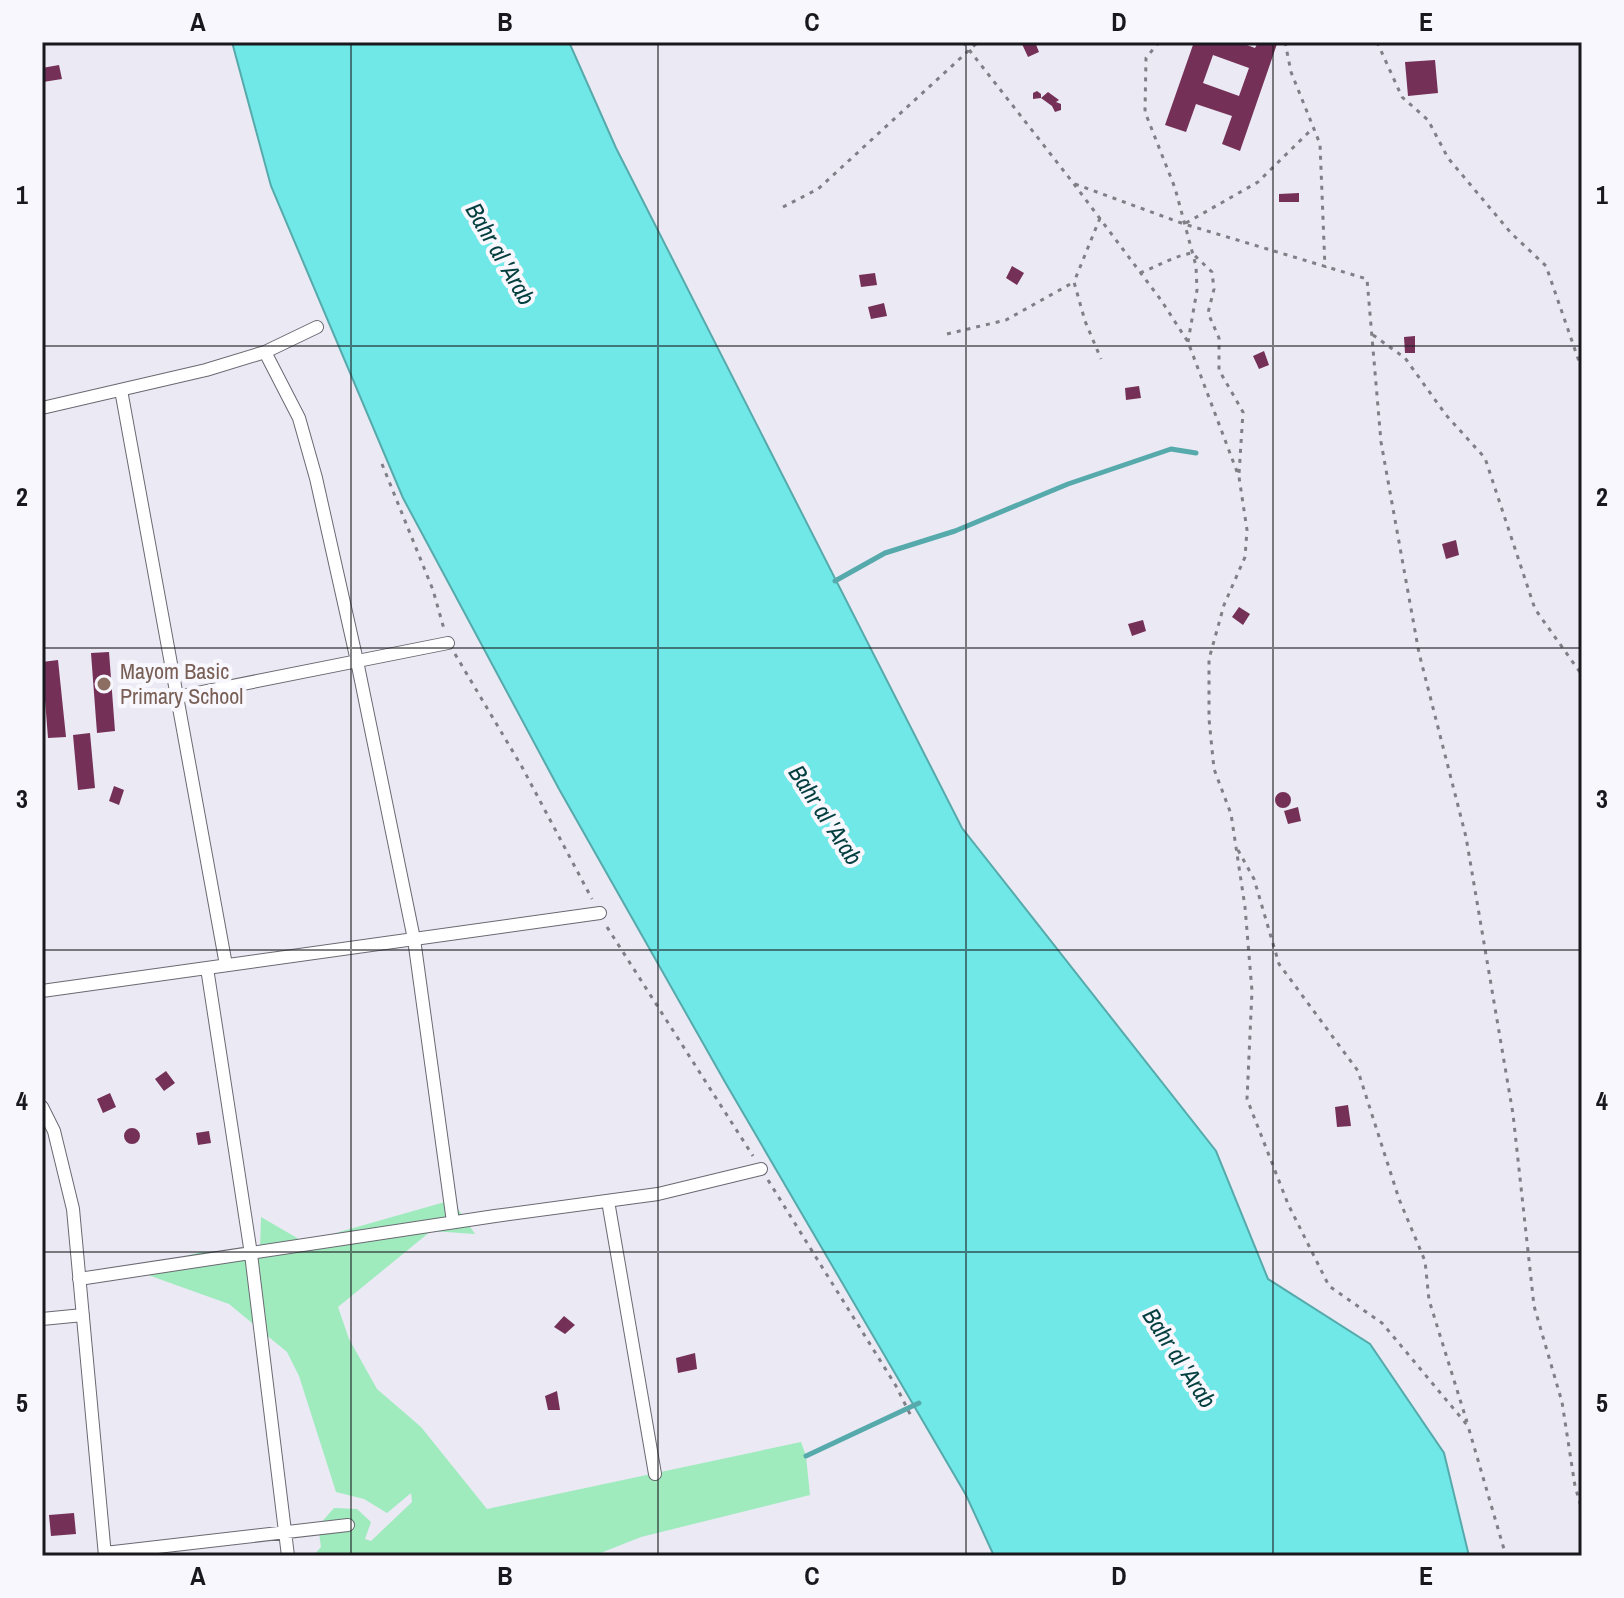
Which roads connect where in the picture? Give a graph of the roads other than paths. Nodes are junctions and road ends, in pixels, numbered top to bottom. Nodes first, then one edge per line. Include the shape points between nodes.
1 (317, 327) dead end
2 (265, 352) junction
3 (121, 390) junction
4 (42, 408) edge
5 (448, 643) road end
6 (357, 661) junction
7 (177, 697) junction
8 (600, 913) road end
9 (414, 939) junction
10 (226, 965) junction
11 (207, 968) junction
12 (42, 991) edge
13 (42, 1107) edge
14 (761, 1169) road end
15 (608, 1201) junction
16 (453, 1222) junction
17 (251, 1254) junction
18 (79, 1279) junction
19 (83, 1315) junction
20 (42, 1319) edge
21 (655, 1474) dead end
22 (348, 1525) dead end
23 (286, 1532) junction
24 (105, 1555) edge
25 (288, 1556) edge

1 - 2 street
2 - 3 street
2 - 6 street via 299,418
3 - 4 street
3 - 7 street
5 - 6 street
6 - 7 street
6 - 9 street
7 - 10 street
8 - 9 street
9 - 10 street
9 - 16 street
10 - 11 street
11 - 12 street
11 - 17 street
13 - 18 street via 54,1131 73,1209
14 - 15 street
15 - 16 street
15 - 21 street
16 - 17 street
17 - 18 street
17 - 23 street
18 - 19 street
19 - 20 street
19 - 24 street
22 - 23 street
23 - 24 street
23 - 25 street

